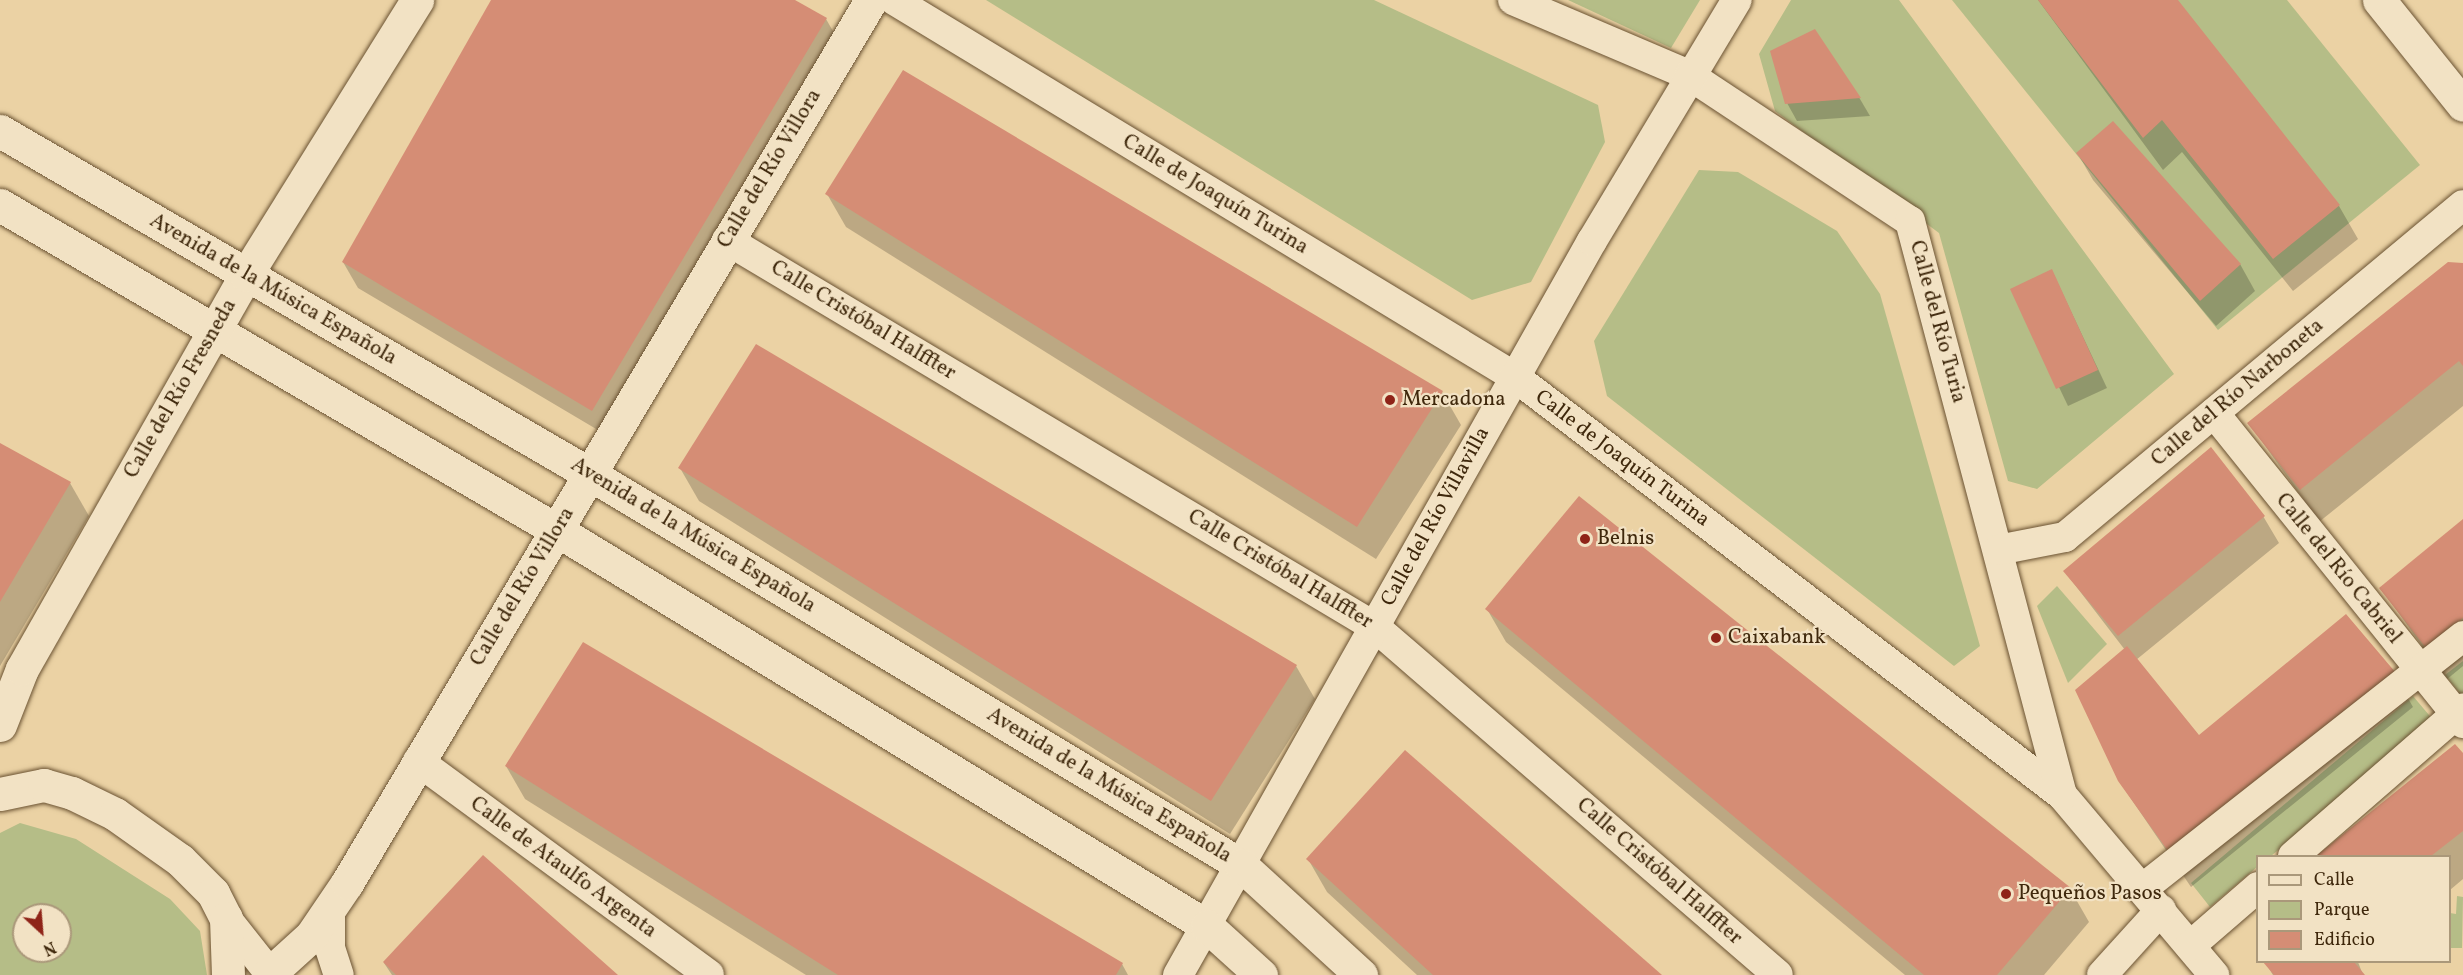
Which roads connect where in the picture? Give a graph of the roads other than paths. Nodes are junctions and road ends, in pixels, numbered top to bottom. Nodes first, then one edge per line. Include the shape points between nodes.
1 (417, 0) edge
2 (871, 0) edge
3 (894, 0) edge
4 (1513, 0) edge
5 (1737, 0) edge
6 (2379, 0) edge
7 (1689, 75) junction
8 (2463, 105) edge
9 (0, 131) edge
10 (0, 205) edge
11 (2463, 205) edge
12 (727, 240) junction
13 (246, 275) junction
14 (214, 333) junction
15 (1515, 377) junction
16 (2214, 413) junction
17 (588, 473) junction
18 (558, 531) junction
19 (1998, 550) junction
20 (1375, 627) junction
21 (2463, 636) edge
22 (2420, 671) junction
23 (11, 680) edge
24 (2460, 715) edge
25 (0, 725) edge
26 (418, 761) junction
27 (0, 794) edge
28 (2062, 795) junction
29 (2294, 855) edge
30 (1242, 865) junction
31 (2256, 889) edge
32 (2152, 900) junction
33 (330, 912) junction
34 (226, 918) junction
35 (1207, 926) junction
36 (2190, 946) junction
37 (270, 974) edge
38 (228, 975) edge
39 (339, 975) edge
40 (709, 975) edge
41 (1178, 975) edge
42 (1261, 975) edge
43 (1360, 975) edge
44 (1778, 975) edge
45 (2102, 975) edge
46 (2214, 975) edge

1 - 13 street, Calle del Río Fresneda
2 - 12 street, Calle del Río Villora
3 - 15 street, Calle de Joaquín Turina
4 - 7 street, Calle del Río Turia
5 - 7 street, Calle del Río Villavilla
6 - 8 street
7 - 15 street, Calle del Río Villavilla
7 - 19 street, Calle del Río Turia via 1910,221
9 - 13 street, Avenida de la Música Española
10 - 14 street
11 - 16 street, Calle del Río Narboneta
12 - 17 street, Calle del Río Villora
12 - 20 street, Calle Cristóbal Halffter
13 - 14 street, Calle del Río Fresneda
13 - 17 street, Avenida de la Música Española
14 - 18 street
14 - 23 street, Calle del Río Fresneda
15 - 20 street, Calle del Río Villavilla
15 - 28 street, Calle de Joaquín Turina
16 - 19 street, Calle del Río Narboneta via 2065,537
16 - 22 street, Calle del Río Cabriel
17 - 18 street, Calle del Río Villora
17 - 30 street, Avenida de la Música Española
18 - 26 street, Calle del Río Villora
18 - 35 street
19 - 28 street, Calle del Río Turia
20 - 30 street, Calle del Río Villavilla
20 - 44 street, Calle Cristóbal Halffter
21 - 22 street
22 - 24 street, Calle del Río Cabriel
22 - 32 street
23 - 25 street, Calle del Río Fresneda
24 - 29 street
26 - 33 street, Calle del Río Villora
26 - 40 street, Calle de Ataulfo Argenta
27 - 34 street via 44,785 115,814 180,860 213,893
28 - 32 street, Calle de Joaquín Turina
30 - 35 street, Calle del Río Villavilla
30 - 43 street, Avenida de la Música Española
31 - 36 street
32 - 36 street, Calle de Joaquín Turina
32 - 45 street
33 - 37 street, Calle del Río Villora
33 - 39 street via 330,948
34 - 37 street
34 - 38 street
35 - 41 street, Calle del Río Villavilla
35 - 42 street
36 - 46 street, Calle de Joaquín Turina

